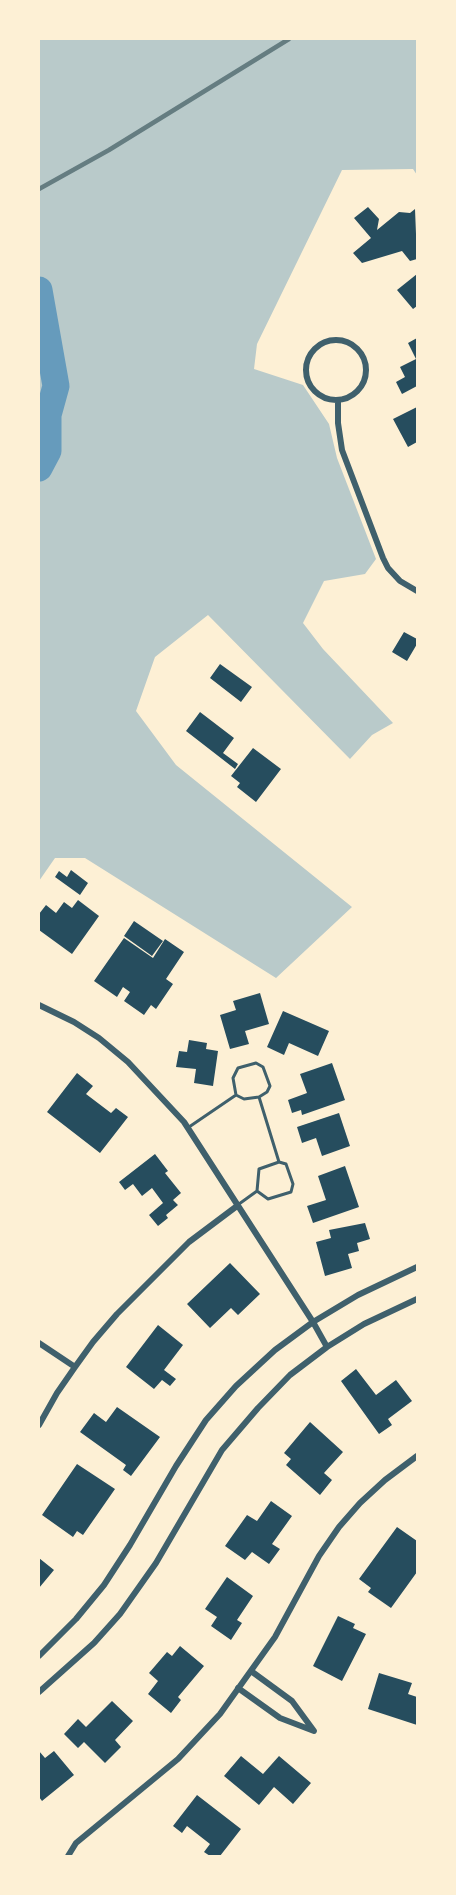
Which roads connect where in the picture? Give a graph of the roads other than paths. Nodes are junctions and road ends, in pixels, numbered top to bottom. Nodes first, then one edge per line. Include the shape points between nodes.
1 (338, 400) junction
2 (417, 591) edge
3 (39, 1005) edge
4 (236, 1095) junction
5 (260, 1097) junction
6 (188, 1128) junction
7 (279, 1162) junction
8 (257, 1191) junction
9 (237, 1206) junction
10 (417, 1267) edge
11 (417, 1299) edge
12 (313, 1322) junction
13 (39, 1343) edge
14 (327, 1347) junction
15 (75, 1366) junction
16 (39, 1425) edge
17 (417, 1456) edge
18 (39, 1656) edge
19 (251, 1671) junction
20 (238, 1688) junction
21 (39, 1692) edge
22 (68, 1856) edge

1 - 1 street via 359,390 366,368 355,347 333,340 313,351 306,373 316,394
1 - 2 street via 342,450 382,558 400,581
3 - 6 street via 99,1038 128,1062
4 - 5 lane via 244,1099
4 - 5 lane via 233,1078 238,1068 256,1063 263,1067 270,1086
4 - 6 lane
5 - 7 lane
6 - 9 street
7 - 8 lane via 259,1169
7 - 8 lane via 286,1164 293,1184 291,1192 268,1199
8 - 9 lane
9 - 12 street
9 - 15 street via 189,1242 141,1288
10 - 12 street
11 - 14 street
12 - 14 street
12 - 18 street via 275,1350 206,1420 104,1585
13 - 15 street
14 - 21 street via 290,1375 222,1450 156,1563 120,1614
15 - 16 street
17 - 19 street via 376,1488 339,1527
19 - 20 street
19 - 20 street via 292,1701 314,1731 280,1718
20 - 22 street via 178,1760 76,1843

